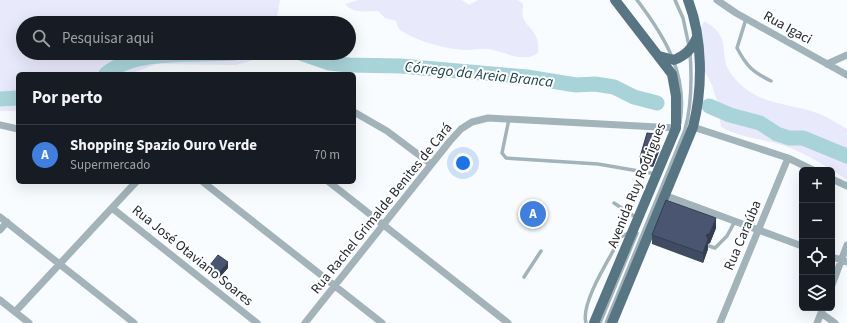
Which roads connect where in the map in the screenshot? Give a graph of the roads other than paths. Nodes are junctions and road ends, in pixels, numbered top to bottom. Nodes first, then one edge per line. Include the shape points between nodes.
1 (615, 0) edge
2 (637, 0) edge
3 (675, 0) edge
4 (717, 0) edge
5 (690, 2) edge
6 (746, 19) junction
7 (696, 37) junction
8 (690, 50) junction
9 (847, 55) edge
10 (660, 56) junction
11 (674, 60) junction
12 (827, 64) junction
13 (847, 75) edge
14 (771, 81) dead end
15 (356, 113) edge
16 (509, 119) junction
17 (0, 125) edge
18 (16, 129) edge
19 (683, 129) junction
20 (788, 158) junction
21 (431, 164) junction
22 (807, 167) edge
23 (657, 174) junction
24 (835, 180) edge
25 (134, 184) edge
26 (206, 184) edge
27 (332, 184) edge
28 (847, 186) edge
29 (664, 195) junction
30 (614, 203) dead end
31 (112, 208) junction
32 (0, 217) edge
33 (637, 219) junction
34 (735, 221) junction
35 (7, 222) junction
36 (384, 224) junction
37 (0, 230) edge
38 (759, 230) junction
39 (633, 231) junction
40 (799, 245) edge
41 (847, 245) edge
42 (709, 246) edge
43 (541, 251) dead end
44 (844, 261) edge
45 (61, 264) junction
46 (524, 277) dead end
47 (835, 279) edge
48 (335, 285) junction
49 (0, 300) edge
50 (822, 311) edge
51 (16, 312) junction
52 (29, 323) edge
53 (134, 323) edge
54 (256, 323) edge
55 (305, 323) edge
56 (382, 323) edge
57 (508, 323) edge
58 (586, 323) edge
59 (594, 323) edge
60 (600, 323) edge
61 (606, 323) edge
62 (612, 323) edge
63 (720, 323) edge
64 (817, 323) edge
65 (835, 323) edge

1 - 10 main road, Avenida Ruy Rodrigues
2 - 11 lane via 656,25
3 - 8 lane via 683,18
4 - 6 street, Rua Igaci
5 - 7 main road, Avenida Ruy Rodrigues
6 - 12 street, Rua Igaci
6 - 14 lane via 737,48 753,71
7 - 8 main road
7 - 19 main road, Avenida Ruy Rodrigues via 700,71 698,102
8 - 11 main road
8 - 19 lane via 690,113
9 - 12 street
10 - 11 main road
10 - 19 main road, Avenida Ruy Rodrigues via 672,74
11 - 19 lane via 681,84
12 - 13 street, Rua Igaci
15 - 21 street via 388,131
16 - 19 street, Rua Rachel Grimalde Benites de Cará
16 - 21 street, Rua Rachel Grimalde Benites de Cará via 488,118 472,122 461,129
16 - 23 lane via 502,153 506,158 598,164
17 - 18 street
19 - 20 street, Rua Rachel Grimalde Benites de Cará
19 - 23 main road, Avenida Ruy Rodrigues
19 - 29 main road, Avenida Ruy Rodrigues
19 - 60 lane
19 - 61 lane
20 - 22 street, Rua Rachel Grimalde Benites de Cará
20 - 38 street, Rua Caraúba
21 - 36 street, Rua Rachel Grimalde Benites de Cará
23 - 33 main road, Avenida Ruy Rodrigues
24 - 28 street
25 - 31 street
26 - 48 street
27 - 36 street
29 - 34 street
29 - 62 main road, Avenida Ruy Rodrigues via 651,233
30 - 33 lane
31 - 45 street
31 - 54 street, Rua José Otaviano Soares
32 - 35 street
33 - 39 main road, Avenida Ruy Rodrigues
34 - 38 street
34 - 42 lane via 727,236 715,248
35 - 37 street
35 - 45 street
36 - 48 street, Rua Rachel Grimalde Benites de Cará
36 - 57 street
38 - 40 street
38 - 63 street, Rua Caraúba
39 - 58 lane via 621,236 590,298 584,317
39 - 59 main road, Avenida Ruy Rodrigues
41 - 44 street
43 - 46 lane
44 - 47 street
45 - 51 street
45 - 53 street
48 - 55 street, Rua Rachel Grimalde Benites de Cará
48 - 56 street
49 - 51 street
50 - 64 street
50 - 65 street
51 - 52 street

